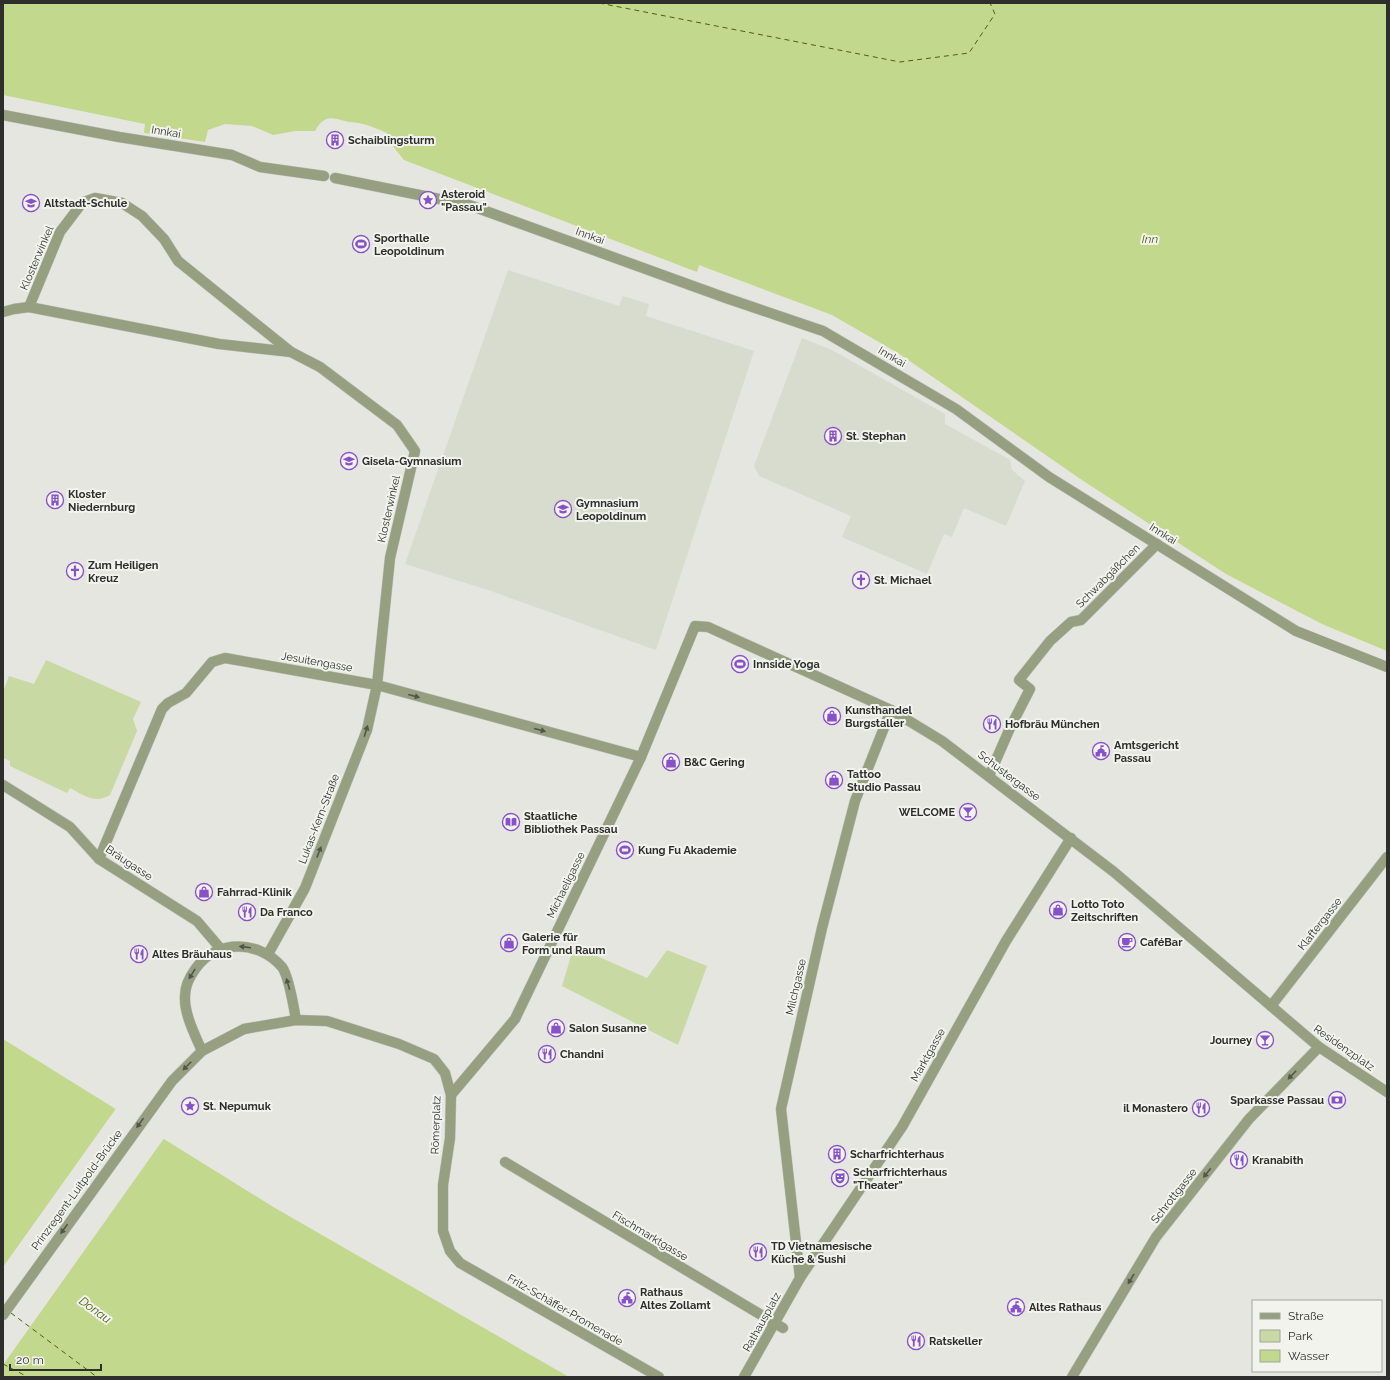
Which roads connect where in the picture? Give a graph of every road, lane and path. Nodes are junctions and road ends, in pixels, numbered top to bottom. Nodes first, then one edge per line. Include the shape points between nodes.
1 (3, 115) edge
2 (324, 176) dead end
3 (335, 178) dead end
4 (30, 307) junction
5 (3, 312) edge
6 (291, 352) junction
7 (1157, 544) junction
8 (695, 626) joint
9 (1387, 667) edge
10 (377, 685) junction
11 (891, 710) junction
12 (641, 757) junction
13 (989, 776) junction
14 (3, 786) edge
15 (1071, 838) junction
16 (1387, 857) edge
17 (99, 859) junction
18 (220, 948) junction
19 (268, 954) junction
20 (1271, 1006) junction
21 (296, 1020) junction
22 (1319, 1047) junction
23 (202, 1051) junction
24 (172, 1081) joint
25 (1387, 1092) edge
26 (450, 1094) junction
27 (505, 1162) dead end
28 (460, 1264) joint
29 (800, 1278) junction
30 (3, 1315) edge
31 (779, 1326) junction
32 (659, 1377) edge
33 (744, 1377) edge
34 (1072, 1377) edge

1 - 2 street, Innkai via 232,155 260,167
3 - 7 street, Innkai via 469,204 823,331 956,409 1049,477
4 - 5 street
4 - 6 street, Klosterwinkel via 219,344
4 - 6 street, Klosterwinkel via 60,232 82,203 95,198 122,203 142,216 164,238 178,260
6 - 10 street, Klosterwinkel via 320,367 397,425 415,451 390,558
7 - 9 street, Innkai via 1296,631
7 - 13 street, Schwabgäßchen via 1081,620 1070,622 1050,641 1019,680 1030,689
8 - 11 street, Schustergasse via 708,628
8 - 12 street, Michaeligasse
10 -> 12 street, Jesuitengasse
10 - 17 street, Jesuitengasse via 224,658 212,662 186,693 162,709
19 -> 10 street, Lukas-Kern-Straße via 305,888 366,730
11 - 13 street, Schustergasse via 942,741
11 - 29 street, Milchgasse via 855,801 822,928 781,1109
12 - 26 street, Michaeligasse via 515,1019
13 - 15 street, Schustergasse
14 - 17 street, Bräugasse via 70,827
15 - 20 street, Schustergasse via 1175,922
15 - 29 street, Marktgasse via 1006,941 902,1127
16 - 20 street, Klaftergasse
17 - 18 street, Bräugasse via 197,921
19 -> 18 street via 235,946
18 -> 23 street via 197,966 189,977 185,996 189,1017
21 -> 19 street via 283,968
20 - 22 street, Residenzplatz
21 - 23 street, Römerplatz via 244,1029
21 - 26 street, Römerplatz via 327,1021 368,1033 434,1060 445,1073
22 - 25 street, Residenzplatz
22 -> 34 street, Schrottgasse via 1249,1119 1156,1237
23 -> 24 street, Römerplatz
24 -> 30 street, Prinzregent-Luitpold-Brücke
26 - 28 street, Römerplatz via 450,1138 443,1185 443,1231 450,1250
27 - 31 street, Fischmarktgasse
28 - 32 street, Fritz-Schäffer-Promenade
29 - 31 street, Rathausplatz
31 - 33 street, Rathausplatz

